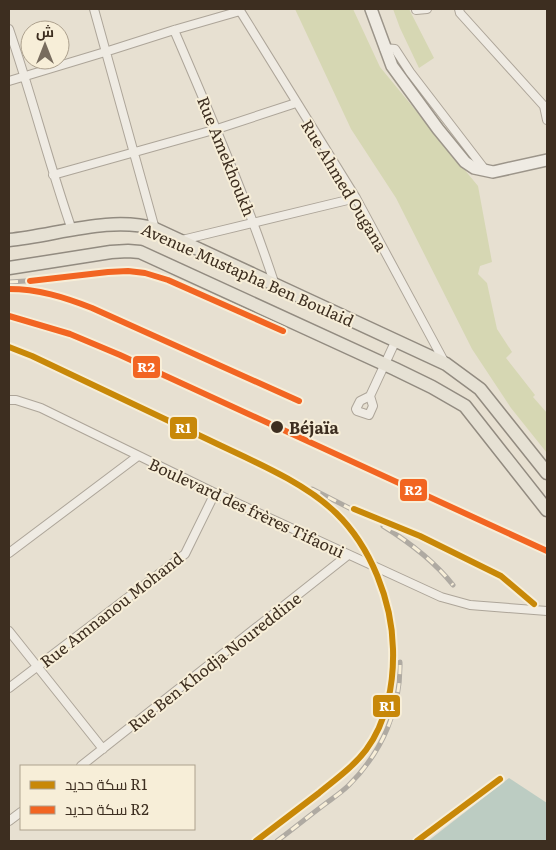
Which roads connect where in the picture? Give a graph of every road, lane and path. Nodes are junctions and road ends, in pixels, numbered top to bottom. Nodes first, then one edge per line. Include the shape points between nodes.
1 (94, 9) edge
2 (371, 9) edge
3 (427, 9) edge
4 (459, 9) edge
5 (239, 10) edge
6 (416, 10) edge
7 (9, 29) edge
8 (174, 30) junction
9 (105, 52) junction
10 (25, 77) junction
11 (9, 81) edge
12 (296, 103) junction
13 (546, 106) edge
14 (547, 120) edge
15 (217, 129) junction
16 (134, 152) junction
17 (547, 160) edge
18 (53, 176) junction
19 (356, 198) junction
20 (254, 223) junction
21 (155, 229) junction
22 (72, 230) junction
23 (9, 240) edge
24 (180, 240) junction
25 (9, 268) edge
26 (275, 285) junction
27 (396, 340) junction
28 (446, 364) junction
29 (384, 365) junction
30 (370, 396) dead end
31 (9, 400) edge
32 (138, 456) junction
33 (547, 473) edge
34 (215, 493) junction
35 (547, 510) edge
36 (9, 552) edge
37 (348, 556) junction
38 (547, 611) edge
39 (9, 631) edge
40 (37, 666) junction
41 (9, 688) edge
42 (103, 749) junction
43 (82, 765) edge
44 (20, 813) edge
45 (9, 821) edge

1 - 9 street
2 - 17 main road via 392,66 460,158 474,168 486,171
3 - 6 street
4 - 13 street
5 - 8 street
5 - 12 street, Rue Ahmed Ougana
7 - 10 street
8 - 9 street
8 - 15 street, Rue Amekhoukh
9 - 10 street
9 - 16 street
10 - 11 street
10 - 18 street
12 - 15 street
12 - 19 street, Rue Ahmed Ougana
13 - 14 street
15 - 16 street
15 - 20 street, Rue Amekhoukh
16 - 18 street
16 - 21 street
18 - 22 street
19 - 20 street
19 - 28 street, Rue Ahmed Ougana
20 - 24 street
20 - 26 street, Rue Amekhoukh
21 - 22 main road, Avenue Mustapha Ben Boulaid via 128,224
21 - 24 main road, Avenue Mustapha Ben Boulaid
22 - 23 main road, Avenue Mustapha Ben Boulaid
24 - 26 main road, Avenue Mustapha Ben Boulaid
25 - 29 main road, Avenue Mustapha Ben Boulaid via 111,252 140,252
26 - 27 main road, Avenue Mustapha Ben Boulaid
27 - 28 main road, Avenue Mustapha Ben Boulaid
27 - 29 street
28 - 33 main road, Avenue Mustapha Ben Boulaid via 480,389
29 - 30 street
29 - 35 main road, Avenue Mustapha Ben Boulaid via 432,386 465,406
31 - 32 street, Boulevard des frères Tifaoui via 41,408
32 - 34 street, Boulevard des frères Tifaoui
32 - 36 street
34 - 37 street, Boulevard des frères Tifaoui
34 - 40 street, Rue Amnanou Mohand via 185,554
37 - 38 street, Boulevard des frères Tifaoui via 450,601
37 - 42 street, Rue Ben Khodja Noureddine
39 - 40 street
40 - 41 street, Rue Amnanou Mohand
40 - 42 street
42 - 43 street, Rue Ben Khodja Noureddine
44 - 45 street

